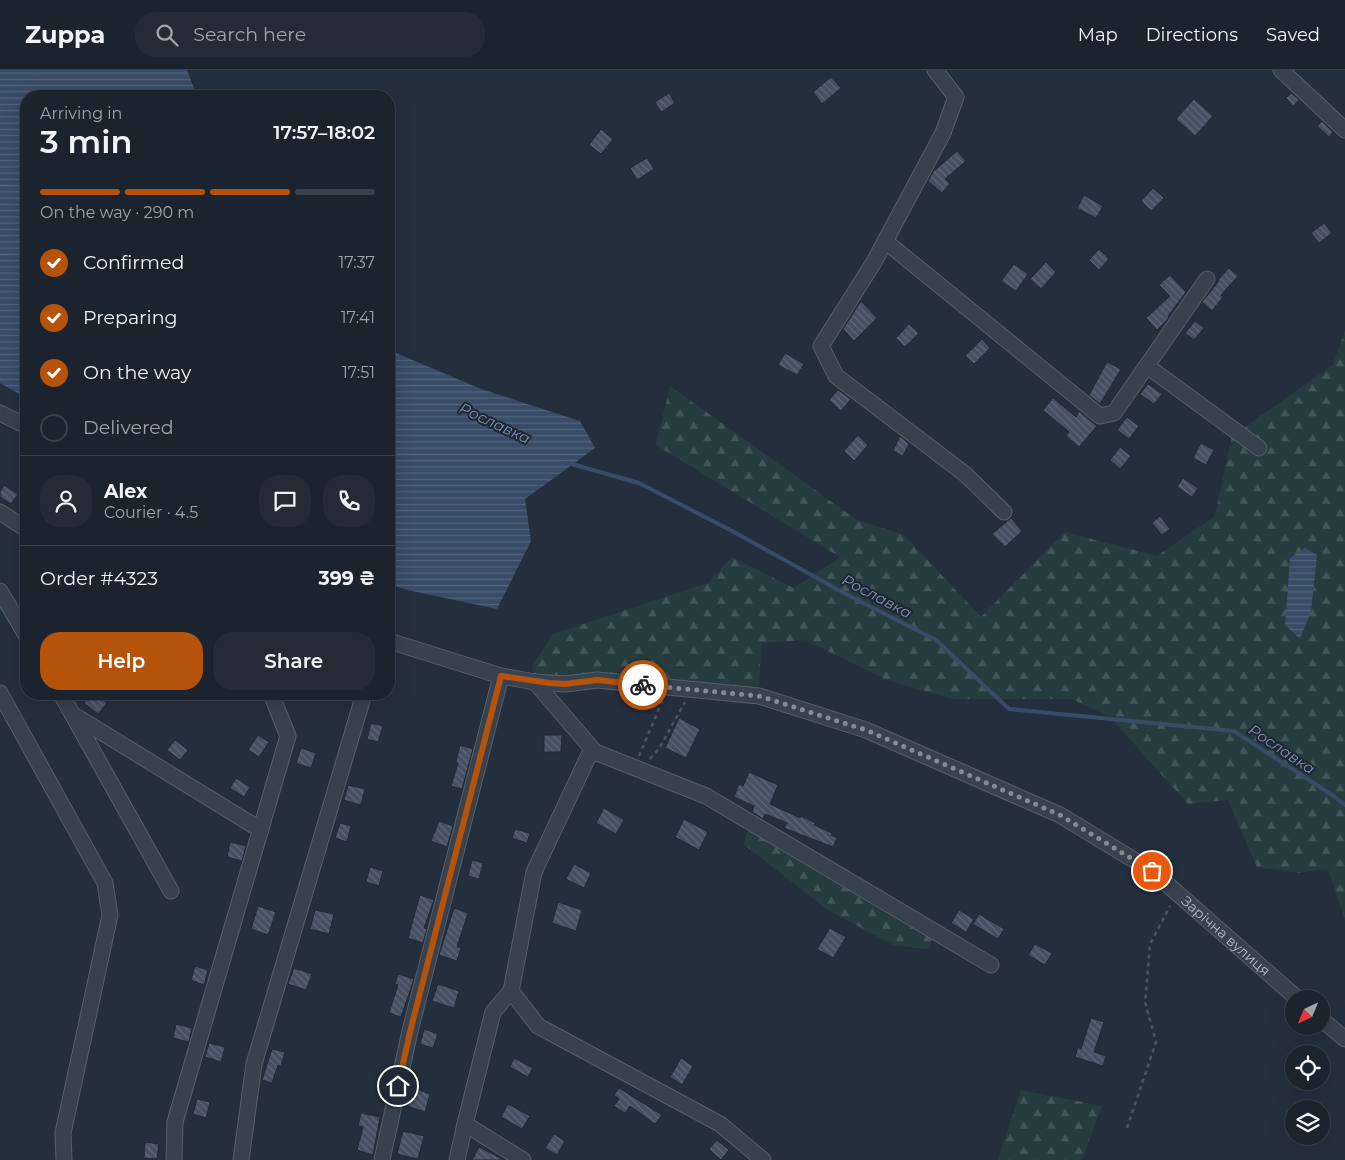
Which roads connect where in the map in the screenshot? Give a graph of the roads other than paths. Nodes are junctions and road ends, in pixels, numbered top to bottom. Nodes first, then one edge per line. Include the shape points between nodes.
1 (935, 70) edge
2 (1281, 70) edge
3 (1345, 130) edge
4 (885, 241) junction
5 (1208, 279) dead end
6 (1147, 366) junction
7 (0, 413) edge
8 (20, 423) edge
9 (1259, 448) dead end
10 (0, 512) edge
11 (1004, 512) dead end
12 (20, 524) edge
13 (0, 591) edge
14 (20, 625) edge
15 (395, 643) edge
16 (501, 676) junction
17 (535, 682) junction
18 (0, 693) edge
19 (66, 700) edge
20 (273, 700) edge
21 (362, 700) edge
22 (75, 716) junction
23 (595, 752) junction
24 (261, 830) junction
25 (171, 891) dead end
26 (991, 965) dead end
27 (1288, 990) edge
28 (511, 991) junction
29 (1330, 1026) edge
30 (1345, 1039) edge
31 (465, 1124) junction
32 (64, 1160) edge
33 (174, 1160) edge
34 (241, 1160) edge
35 (382, 1160) edge
36 (457, 1160) edge
37 (523, 1160) edge
38 (763, 1160) edge

1 - 4 street via 956,97 943,133
2 - 3 street
4 - 6 street via 1100,416 1114,413
4 - 11 street via 821,346 836,376 965,474
5 - 6 street
6 - 9 street
7 - 8 street
10 - 12 street
13 - 14 street
15 - 16 street, Зарічна вулиця
16 - 17 street, Зарічна вулиця
16 - 35 street via 410,1032
17 - 23 street
17 - 27 street, Зарічна вулиця via 565,684 597,680 759,696 866,730 1060,815 1152,871
18 - 32 street via 105,883 110,915 63,1133
19 - 22 street
20 - 24 street via 288,736
21 - 34 street via 254,1064
22 - 24 street
22 - 25 street
23 - 26 street via 706,796
23 - 28 street via 588,757 534,872
24 - 33 street via 176,1122
28 - 31 street via 493,1012
28 - 38 street via 538,1026 720,1124
29 - 30 street
31 - 36 street
31 - 37 street

